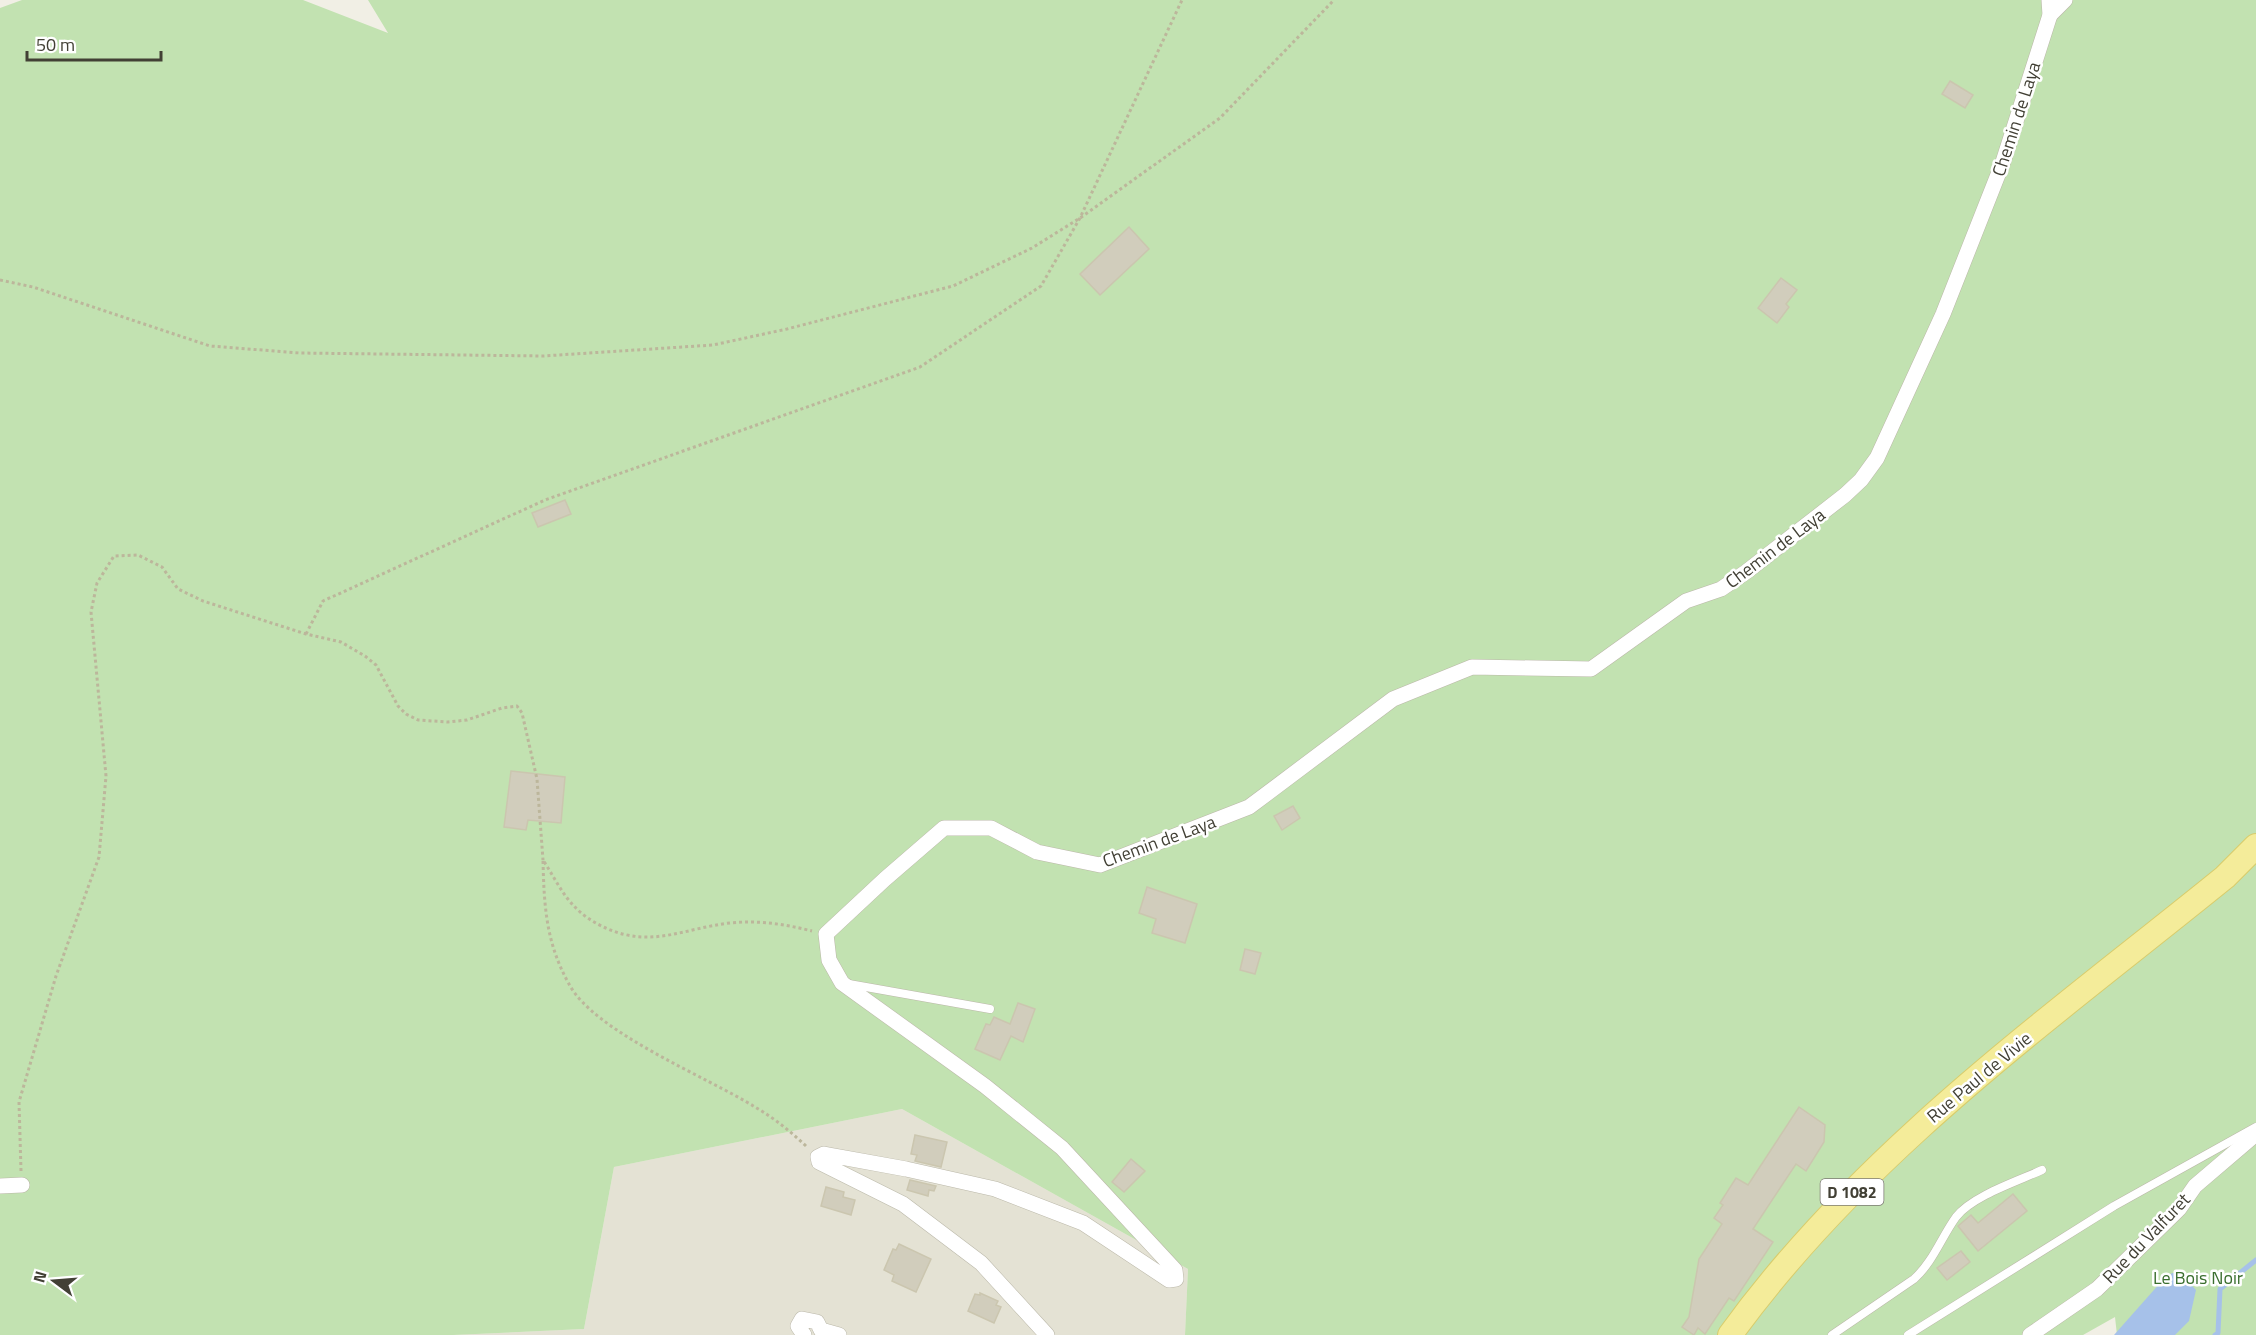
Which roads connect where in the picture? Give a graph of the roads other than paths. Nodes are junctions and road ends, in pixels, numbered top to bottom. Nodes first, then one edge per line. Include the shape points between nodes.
1 (2065, 0) edge
2 (2050, 7) edge
3 (2256, 846) edge
4 (842, 983) junction
5 (990, 1009) dead end
6 (2256, 1127) edge
7 (2256, 1134) edge
8 (2042, 1170) dead end
9 (22, 1185) road end
10 (0, 1186) edge
11 (804, 1335) edge
12 (839, 1335) edge
13 (1047, 1335) edge
14 (1730, 1335) edge
15 (1832, 1335) edge
16 (1908, 1335) edge
17 (2030, 1335) edge

1 - 2 street
2 - 4 street, Chemin de Laya via 2003,162 1943,314 1877,458 1845,495 1746,572 1721,589 1686,601 1591,669 1472,667 1393,699 1249,807 1100,865 1037,852 991,828 944,828 826,934 829,960
3 - 14 main road, Rue Paul de Vivie / D 1082 via 2225,877 1916,1130 1788,1260
4 - 5 lane
4 - 13 street via 985,1086 1062,1148 1175,1270 1176,1279 1169,1281 1083,1223 996,1189 824,1154 819,1157 819,1162 903,1203 981,1263
6 - 16 lane via 2114,1206
7 - 17 street, Rue du Valfuret via 2196,1186 2179,1209 2097,1289
8 - 15 lane via 1982,1197 1958,1215 1926,1268
9 - 10 street
11 - 12 street via 798,1326 802,1319 817,1322 821,1330

